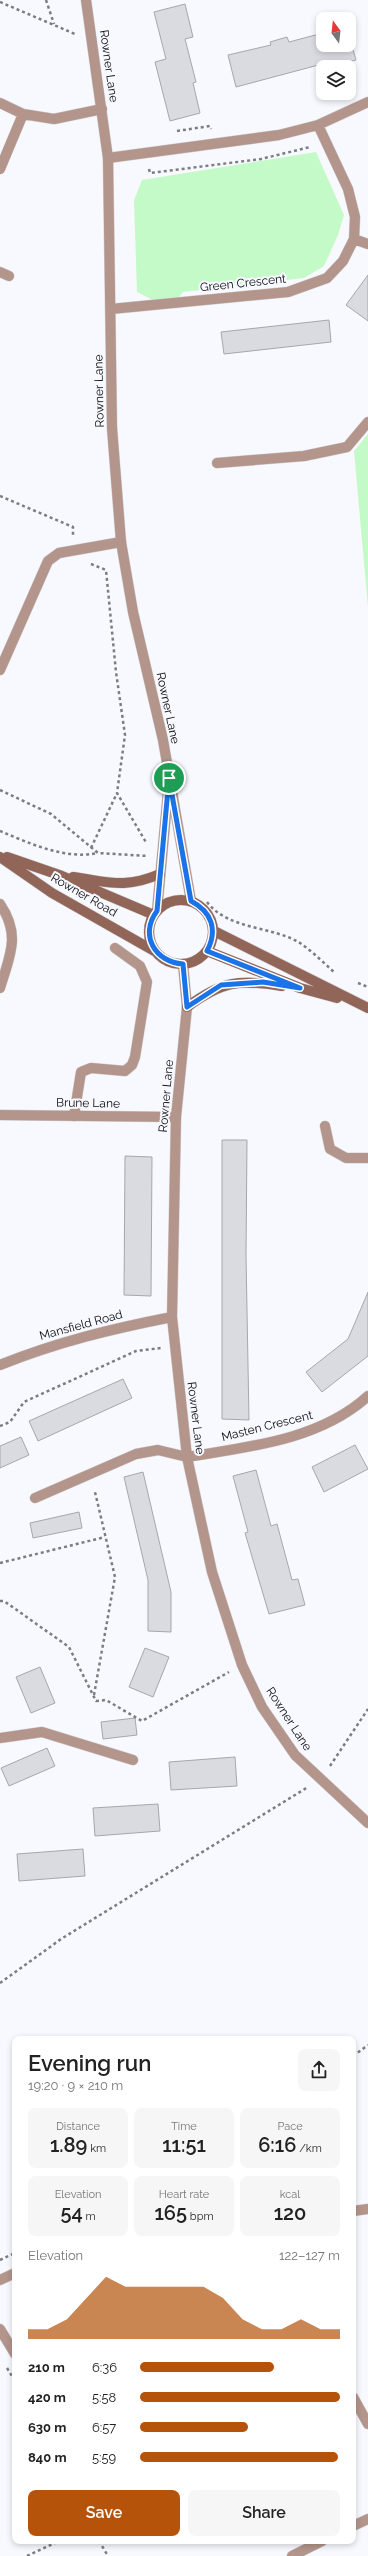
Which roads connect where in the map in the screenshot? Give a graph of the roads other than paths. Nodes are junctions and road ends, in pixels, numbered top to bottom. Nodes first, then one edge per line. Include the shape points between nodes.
1 (86, 0) edge
2 (368, 102) edge
3 (0, 103) edge
4 (102, 109) junction
5 (23, 114) junction
6 (318, 126) junction
7 (108, 158) junction
8 (0, 169) edge
9 (354, 239) junction
10 (368, 244) edge
11 (111, 308) junction
12 (368, 422) edge
13 (217, 463) dead end
14 (121, 542) junction
15 (0, 670) edge
16 (169, 778) junction
17 (0, 856) edge
18 (160, 874) junction
19 (62, 876) junction
20 (191, 901) junction
21 (0, 904) edge
22 (156, 913) junction
23 (214, 931) junction
24 (116, 948) dead end
25 (207, 951) junction
26 (156, 952) junction
27 (183, 964) junction
28 (0, 988) edge
29 (300, 988) junction
30 (357, 1003) junction
31 (187, 1007) junction
32 (368, 1008) edge
33 (0, 1115) edge
34 (74, 1116) junction
35 (176, 1117) junction
36 (325, 1126) dead end
37 (368, 1158) edge
38 (172, 1317) junction
39 (0, 1366) edge
40 (368, 1396) edge
41 (187, 1457) junction
42 (35, 1498) dead end
43 (0, 1738) edge
44 (133, 1760) dead end
45 (368, 1823) edge
46 (368, 2209) edge
47 (356, 2211) edge
48 (12, 2274) edge
49 (0, 2280) edge
50 (0, 2329) edge
51 (12, 2349) edge
52 (356, 2402) edge
53 (368, 2424) edge
54 (368, 2519) edge
55 (356, 2525) edge
56 (316, 2544) edge
57 (292, 2556) edge

1 - 4 street, Rowner Lane
2 - 6 street
3 - 5 street
4 - 5 street via 54,119
4 - 7 street, Rowner Lane
5 - 8 street
6 - 7 street via 279,135
6 - 9 street, Green Crescent via 348,189 355,217
7 - 11 street, Rowner Lane
9 - 10 street
9 - 11 street, Green Crescent via 343,261 327,278 288,292
11 - 14 street, Rowner Lane via 112,428
12 - 13 street via 347,447 304,456
14 - 15 street via 74,549 59,553 48,561
14 - 16 street, Rowner Lane
16 - 18 street, Rowner Lane
16 - 20 street, Rowner Lane
17 - 19 main road, Rowner Road
17 - 26 main road, Rowner Road via 52,893
18 - 19 main road via 139,882 115,885
18 - 22 street, Rowner Lane
19 - 22 main road, Rowner Road
20 - 22 main road via 173,901
20 - 23 main road via 207,913
21 - 28 street via 10,918 13,943
22 - 26 main road via 149,934
23 - 25 main road
23 - 30 main road
24 - 34 street via 140,966 147,982 135,1057 132,1065 125,1071 91,1068 81,1072
25 - 27 main road via 192,962
25 - 29 main road
26 - 27 main road via 173,963
27 - 31 street, Rowner Lane
29 - 30 main road
29 - 31 main road via 263,982 221,985
30 - 32 main road
31 - 35 street, Rowner Lane
33 - 34 street, Brune Lane
34 - 35 street, Brune Lane
35 - 38 street, Rowner Lane
36 - 37 street via 330,1149 346,1158
38 - 39 street, Mansfield Road via 88,1335 43,1348
38 - 41 street, Rowner Lane
40 - 41 street, Masten Crescent via 357,1406 321,1426 293,1436
41 - 42 street via 158,1450 136,1454
41 - 45 street, Rowner Lane via 212,1572 242,1665 262,1707 295,1756
43 - 44 street via 42,1732
46 - 47 street
48 - 49 street
50 - 51 street
52 - 53 street
54 - 55 street
56 - 57 street

